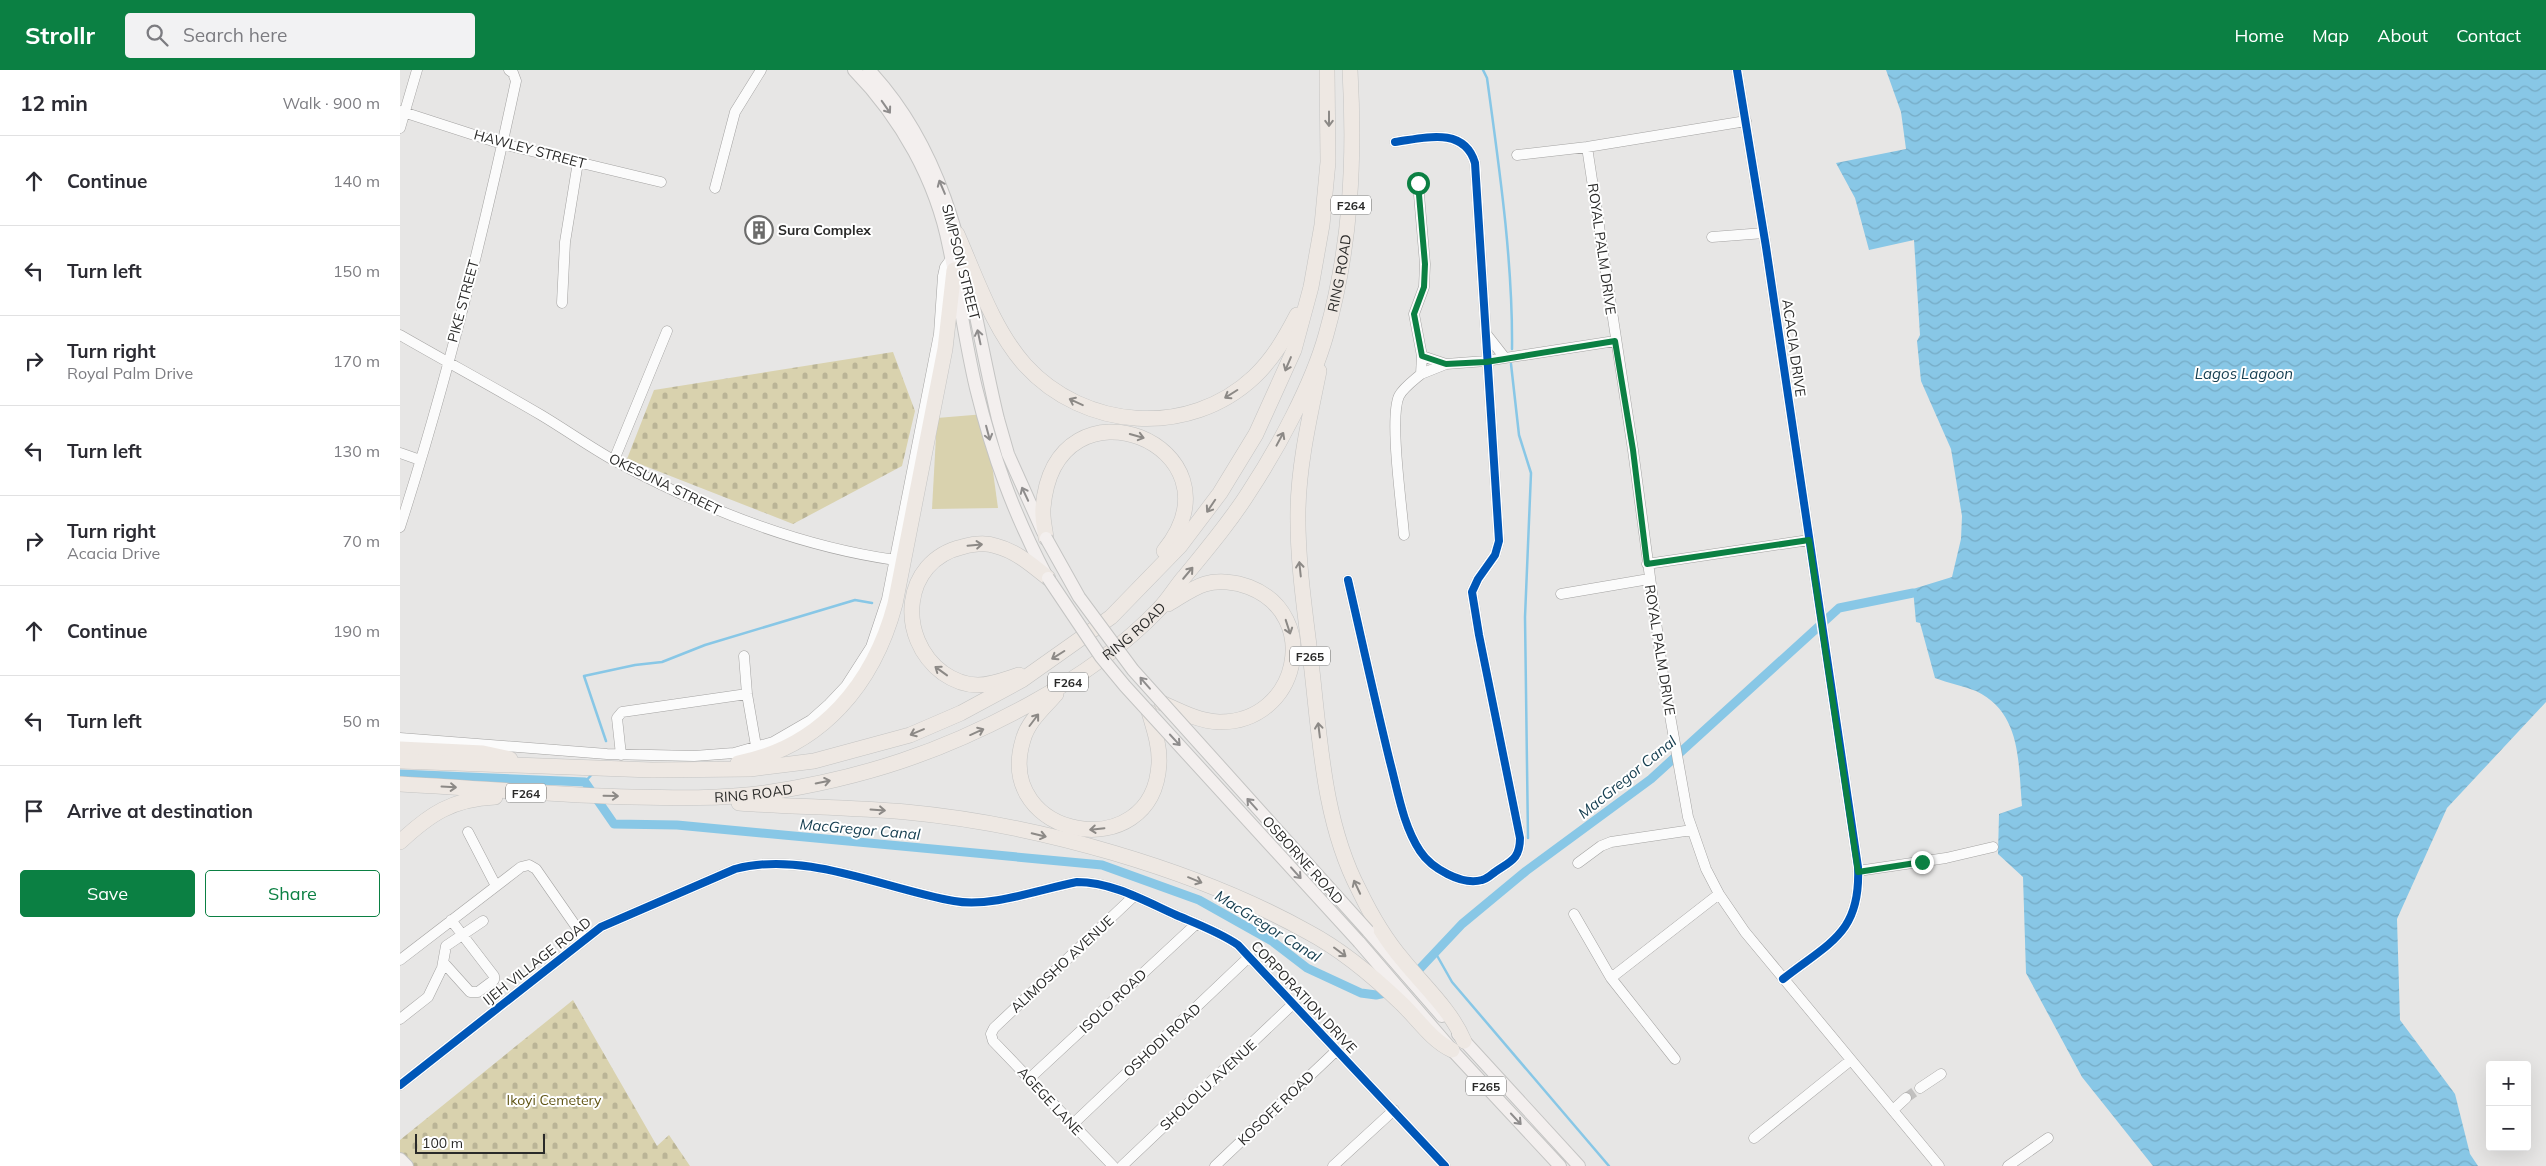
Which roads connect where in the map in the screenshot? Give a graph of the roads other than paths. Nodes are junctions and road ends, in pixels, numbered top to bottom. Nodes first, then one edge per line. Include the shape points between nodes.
1 (417, 70) edge
2 (761, 70) edge
3 (854, 70) edge
4 (869, 70) edge
5 (1327, 70) edge
6 (1350, 70) edge
7 (1737, 70) edge
8 (511, 72) edge
9 (402, 112) edge
10 (1746, 121) junction
11 (400, 128) edge
12 (1395, 142) dead end
13 (502, 144) junction
14 (1587, 147) junction
15 (1517, 155) dead end
16 (578, 162) junction
17 (660, 182) dead end
18 (1418, 183) dead end
19 (715, 188) dead end
20 (1764, 233) junction
21 (957, 234) junction
22 (1712, 237) dead end
23 (952, 265) junction
24 (1311, 287) junction
25 (562, 303) dead end
26 (667, 331) dead end
27 (1487, 334) junction
28 (400, 335) edge
29 (1326, 337) junction
30 (1615, 341) junction
31 (1422, 356) junction
32 (1505, 358) junction
33 (447, 362) junction
34 (1486, 362) junction
35 (1446, 364) junction
36 (1421, 374) junction
37 (400, 453) edge
38 (420, 460) junction
39 (614, 460) junction
40 (400, 527) edge
41 (1404, 535) dead end
42 (1046, 538) junction
43 (1809, 540) junction
44 (895, 560) junction
45 (1647, 564) junction
46 (1151, 577) junction
47 (1048, 578) junction
48 (1649, 579) junction
49 (1348, 580) dead end
50 (1561, 594) dead end
51 (1160, 608) junction
52 (744, 656) dead end
53 (1037, 669) junction
54 (1060, 688) junction
55 (747, 694) junction
56 (1162, 703) junction
57 (1149, 712) junction
58 (400, 738) edge
59 (756, 746) junction
60 (400, 749) edge
61 (620, 755) junction
62 (400, 761) edge
63 (546, 767) junction
64 (700, 770) junction
65 (400, 784) edge
66 (546, 795) junction
67 (690, 798) junction
68 (1692, 830) junction
69 (468, 832) dead end
70 (400, 842) edge
71 (1993, 847) dead end
72 (1578, 863) dead end
73 (820, 870) joint
74 (1858, 872) junction
75 (496, 886) junction
76 (1719, 894) junction
77 (1134, 896) junction
78 (1574, 914) dead end
79 (451, 920) junction
80 (482, 920) dead end
81 (1196, 924) junction
82 (461, 934) junction
83 (584, 938) junction
84 (1250, 956) junction
85 (400, 960) edge
86 (1399, 961) junction
87 (444, 962) junction
88 (1381, 977) junction
89 (1611, 978) junction
90 (1783, 978) junction
91 (1419, 1000) junction
92 (1294, 1003) junction
93 (400, 1019) edge
94 (991, 1034) joint
95 (1458, 1045) junction
96 (1337, 1050) junction
97 (1675, 1059) dead end
98 (1851, 1060) junction
99 (1941, 1074) dead end
100 (1030, 1078) junction
101 (400, 1086) edge
102 (1920, 1088) tunnel mouth
103 (1906, 1098) tunnel mouth
104 (1394, 1110) junction
105 (1892, 1110) junction
106 (1073, 1124) junction
107 (1754, 1138) dead end
108 (2048, 1138) dead end
109 (400, 1159) edge
110 (407, 1166) edge
111 (1113, 1166) edge
112 (1122, 1166) edge
113 (1215, 1166) edge
114 (1333, 1166) edge
115 (1445, 1166) edge
116 (1560, 1166) edge
117 (1579, 1166) edge
118 (1939, 1166) edge
119 (2008, 1166) edge

1 - 9 street
2 - 19 street via 735,112
3 -> 23 main road, OSBORNE ROAD via 882,101 924,172 940,214
21 -> 4 main road, SIMPSON STREET via 927,153 902,112
5 -> 24 highway, RING ROAD / F264 via 1328,162 1322,225
6 - 29 highway, RING ROAD / F264 via 1351,200
7 - 10 street, ACACIA DRIVE
8 - 13 street, PIKE STREET via 516,81
9 - 11 street
9 - 13 street, HAWLEY STREET
10 - 14 street
10 - 20 street, ACACIA DRIVE
12 - 27 street via 1433,137 1458,140 1472,152
13 - 16 street, HAWLEY STREET
13 - 33 street, PIKE STREET
14 - 15 street
14 - 30 street, ROYAL PALM DRIVE
16 - 17 street, HAWLEY STREET
16 - 25 street via 565,242
18 - 31 street via 1425,264 1424,287 1414,314
20 - 22 street
20 - 43 street, ACACIA DRIVE
24 -> 21 highway via 1274,354 1253,378 1234,392 1193,412 1149,420 1119,417 1068,398 1026,366 1003,332
42 -> 21 main road, SIMPSON STREET via 1008,454
23 - 44 street via 945,267 940,334
23 -> 47 main road, OSBORNE ROAD via 976,386 996,462 1010,500
23 - 64 highway via 944,349 909,536 887,634 877,655 847,700 808,734 768,755
24 -> 46 highway, RING ROAD / F264 via 1294,350 1239,465 1202,519
26 - 39 street
27 - 32 street
27 - 34 street
28 - 33 street, OKESUNA STREET
51 -> 29 highway, RING ROAD / F264 via 1215,541 1266,467
86 -> 29 highway, F265 via 1357,888 1334,823 1322,757 1299,563 1298,515 1304,447
30 - 32 street
30 - 45 street, ROYAL PALM DRIVE
31 - 35 street
31 - 36 street
32 - 34 street
33 - 38 street, PIKE STREET
33 - 39 street, OKESUNA STREET
34 - 35 street
34 - 49 street via 1499,541 1495,555 1472,592 1520,851 1484,880 1465,881 1432,864 1411,834 1381,726
35 - 36 street
36 - 41 street via 1400,394 1396,407
37 - 38 street
38 - 40 street, PIKE STREET
39 - 44 street, OKESUNA STREET via 727,514 803,541
42 -> 46 highway via 1042,510 1048,478 1058,461 1073,444 1095,434 1134,434 1147,439 1170,457 1184,485 1182,521 1173,541 1156,562
56 -> 42 main road, OSBORNE ROAD, bridge via 1094,618
43 - 45 street
43 - 74 street, ACACIA DRIVE
44 - 59 street via 888,599 871,647 846,686 811,720 781,738
45 - 48 street, ROYAL PALM DRIVE
46 -> 53 highway, RING ROAD / F264 via 1111,617
53 -> 47 highway via 978,685 952,679 927,659 916,642 911,614 921,576 945,553 958,548 988,544 1022,557
47 - 57 main road, OSBORNE ROAD, bridge via 1101,657
48 - 50 street
48 - 68 street, ROYAL PALM DRIVE
51 - 54 highway, RING ROAD / F264 via 1113,650
51 -> 56 highway via 1207,584 1225,582 1254,589 1281,610 1289,627 1293,658 1275,701 1247,718 1217,722 1187,715
52 - 55 street
53 -> 64 highway, RING ROAD / F264 via 961,713 882,744 814,761 750,770
57 -> 54 highway via 1158,744 1159,764 1156,783 1141,809 1117,825 1101,830 1063,826 1048,818 1034,804 1020,771 1023,739 1035,717
67 -> 54 highway, RING ROAD / F264 via 798,787 897,764 983,729
55 - 59 street
55 - 61 street via 622,712 617,718
86 -> 56 main road, OSBORNE ROAD, bridge via 1368,931
57 -> 88 main road, OSBORNE ROAD, bridge via 1359,942
58 - 61 street
59 - 61 street via 734,753 694,756
60 - 63 highway via 483,753
62 - 63 highway, RING ROAD / F264
63 - 64 highway, RING ROAD / F264
65 -> 66 highway, RING ROAD / F264
66 -> 67 highway, RING ROAD / F264
66 - 70 highway via 466,800 443,808
67 -> 88 highway via 907,812 979,822 1063,841 1187,877 1262,908
68 - 72 street via 1610,842
68 - 76 street, ROYAL PALM DRIVE
69 - 75 street
71 - 74 street
73 - 77 street, CORPORATION DRIVE via 963,902 988,902 1078,882 1105,885
73 - 83 street, IJEH VILLAGE ROAD via 769,864 735,869 612,920
74 - 90 street, ACACIA DRIVE via 1858,897 1850,920 1839,934
75 - 79 street
75 - 83 street via 521,867 529,865 536,869
76 - 89 street
76 - 90 street, ROYAL PALM DRIVE via 1744,932
77 - 81 street, CORPORATION DRIVE
77 - 94 street, ALIMOSHO AVENUE
78 - 89 street
79 - 82 street
79 - 85 street
80 - 82 street
81 - 84 street, CORPORATION DRIVE via 1227,938
81 - 100 street, ISOLO ROAD
82 - 87 street via 446,946
82 - 87 street via 494,980 478,992 470,992
83 - 101 street, IJEH VILLAGE ROAD
84 - 92 street, CORPORATION DRIVE
84 - 106 street, OSHODI ROAD
86 - 91 highway, F265
87 - 93 street via 428,997
88 - 91 highway
89 - 97 street
90 - 98 street, ROYAL PALM DRIVE
91 - 95 highway, F265 via 1457,1024
91 - 95 highway via 1440,1044
92 - 96 street, CORPORATION DRIVE
92 - 112 street, SHOLOLU AVENUE
94 - 100 street, AGEGE LANE
95 -> 116 main road, F265
95 - 117 main road, F265
96 - 104 street, CORPORATION DRIVE
96 - 113 street, KOSOFE ROAD
98 - 105 street, ROYAL PALM DRIVE
98 - 107 street
99 - 102 street
100 - 106 street, AGEGE LANE
103 - 105 street
104 - 114 street
104 - 115 street, CORPORATION DRIVE
105 - 118 street, ROYAL PALM DRIVE
106 - 111 street, AGEGE LANE
108 - 119 street
109 - 110 main road

